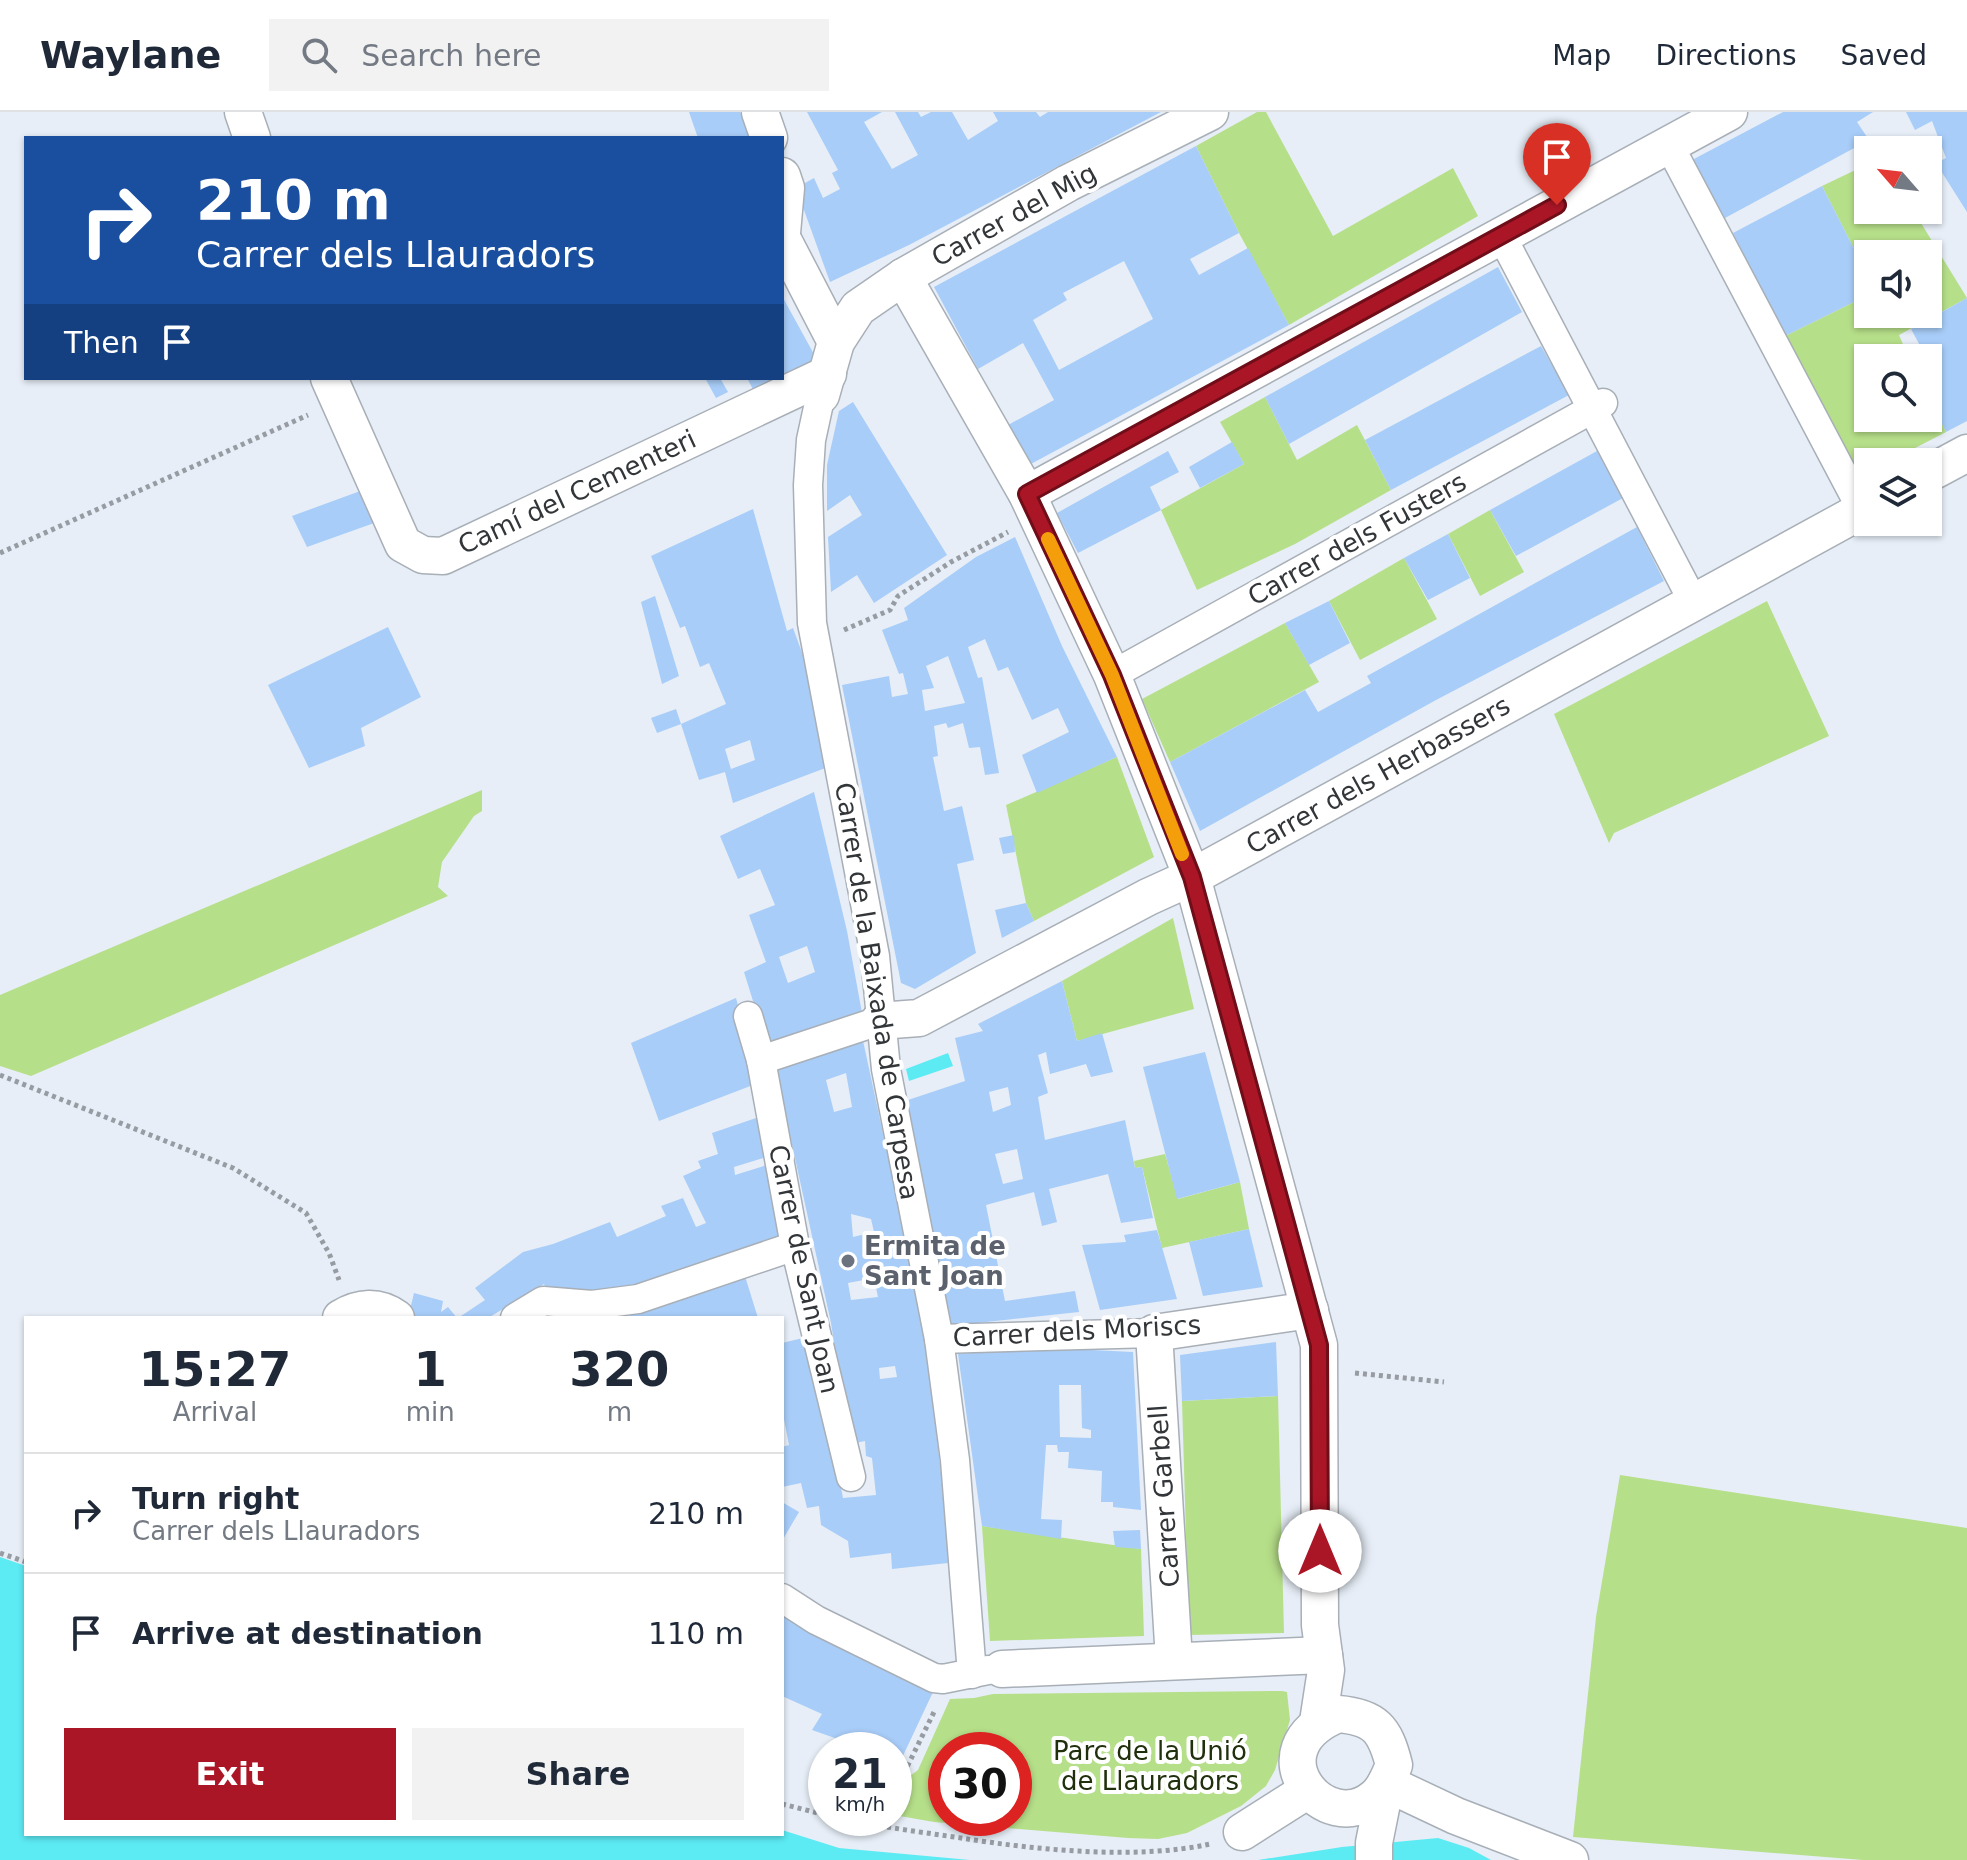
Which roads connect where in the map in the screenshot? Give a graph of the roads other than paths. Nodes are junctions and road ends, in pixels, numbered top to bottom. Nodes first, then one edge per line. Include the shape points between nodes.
1 (243, 112) edge
2 (760, 112) edge
3 (1210, 112) edge
4 (1729, 112) edge
5 (251, 136) edge
6 (768, 136) edge
7 (1669, 145) junction
8 (784, 182) edge
9 (784, 212) edge
10 (1501, 235) junction
11 (784, 241) edge
12 (903, 277) junction
13 (828, 373) junction
14 (334, 390) edge
15 (1598, 406) junction
16 (1967, 453) edge
17 (1942, 466) edge
18 (1854, 488) edge
19 (1027, 494) junction
20 (1854, 514) edge
21 (1694, 603) junction
22 (1112, 675) junction
23 (1192, 877) junction
24 (748, 1016) dead end
25 (879, 1021) junction
26 (761, 1060) junction
27 (795, 1246) junction
28 (345, 1306) edge
29 (1310, 1310) junction
30 (391, 1316) edge
31 (518, 1316) edge
32 (1154, 1333) junction
33 (939, 1339) junction
34 (851, 1477) dead end
35 (784, 1599) edge
36 (1174, 1660) junction
37 (1325, 1662) junction
38 (987, 1671) junction
39 (1359, 1716) junction
40 (1318, 1722) junction
41 (1386, 1783) junction
42 (1308, 1790) junction
43 (1349, 1808) junction
44 (1242, 1832) road end
45 (1374, 1852) edge
46 (1570, 1860) edge

1 - 5 street
2 - 6 street
3 - 12 street, Carrer del Mig via 1068,183
4 - 7 street
7 - 10 street
7 - 18 street
8 - 9 street
10 - 15 street
10 - 19 street
11 - 13 street
12 - 13 street, Carrer del Mig via 858,308
12 - 19 street
13 - 14 street, Camí del Cementeri via 443,556 423,555 403,544
13 - 25 street, Carrer de la Baixada de Carpesa via 811,440 808,485 812,623 875,956
15 - 21 street
15 - 22 street, Carrer dels Fusters
16 - 17 street
19 - 22 street
20 - 21 street, Carrer dels Herbassers
21 - 23 street, Carrer dels Herbassers
22 - 23 street
23 - 25 street, Carrer dels Herbassers via 919,1018
23 - 29 street
24 - 26 street, Carrer de Sant Joan
25 - 26 street
25 - 33 street, Carrer de la Baixada de Carpesa
26 - 27 street, Carrer de Sant Joan
27 - 31 street via 638,1299 592,1305 543,1301
27 - 34 street, Carrer de Sant Joan
28 - 30 street
29 - 32 street, Carrer dels Moriscs
29 - 37 street via 1319,1345 1320,1625
32 - 33 street, Carrer dels Moriscs
32 - 36 street, Carrer Garbell
33 - 38 street, Carrer de la Baixada de Carpesa
35 - 38 street via 918,1672 943,1679
36 - 37 street
36 - 38 street
37 - 39 street
37 - 40 street
39 - 40 street via 1338,1714
39 - 41 street via 1384,1735 1394,1765
40 - 42 street via 1300,1746 1300,1776
41 - 43 street via 1365,1804
41 - 45 street
41 - 46 street
42 - 43 street via 1324,1804
42 - 44 street
43 - 45 street

